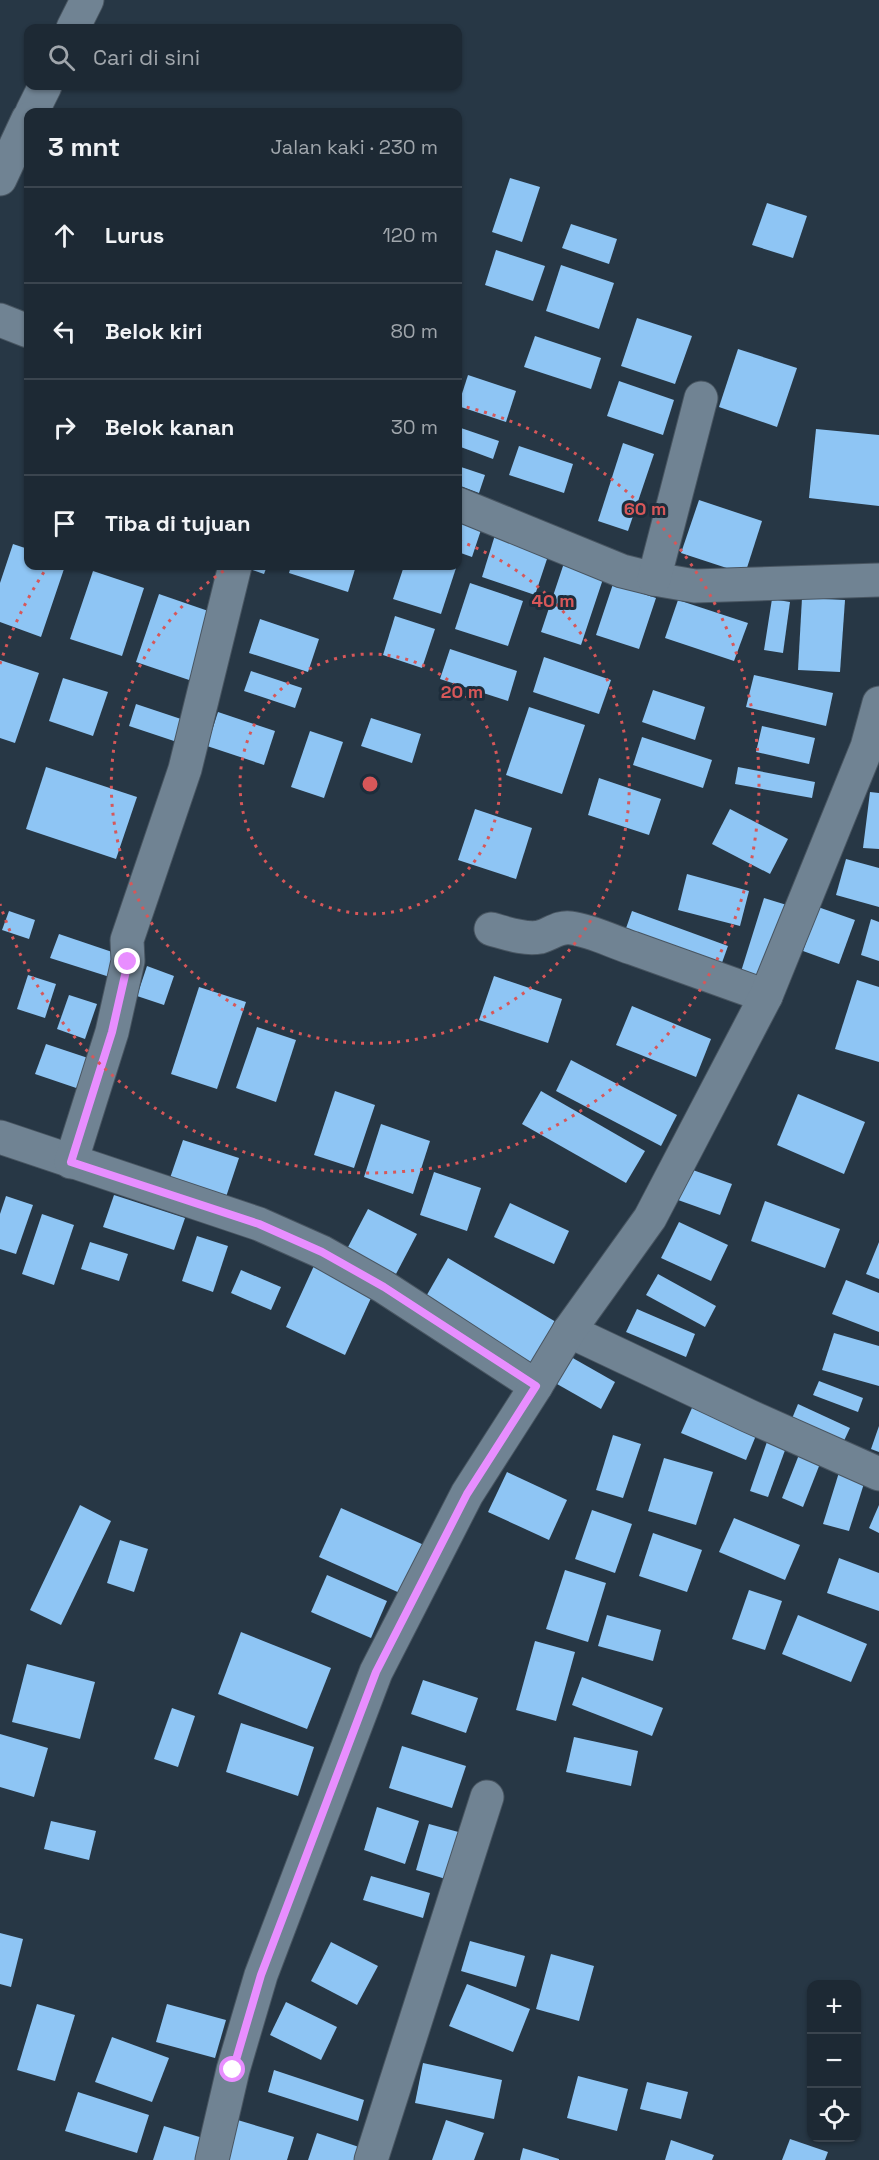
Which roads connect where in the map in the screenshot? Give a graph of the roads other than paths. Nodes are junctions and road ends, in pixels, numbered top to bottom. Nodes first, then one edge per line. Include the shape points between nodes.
1 (87, 0) edge
2 (75, 24) edge
3 (43, 90) edge
4 (34, 108) edge
5 (24, 128) edge
6 (0, 179) edge
7 (0, 320) edge
8 (24, 329) edge
9 (701, 398) dead end
10 (462, 506) edge
11 (234, 570) edge
12 (654, 579) junction
13 (879, 580) edge
14 (879, 703) edge
15 (491, 929) dead end
16 (766, 996) junction
17 (0, 1137) edge
18 (71, 1162) junction
19 (569, 1331) junction
20 (536, 1386) junction
21 (879, 1474) edge
22 (487, 1797) dead end
23 (212, 2160) edge
24 (371, 2160) edge

1 - 2 street
3 - 4 street
5 - 6 street
7 - 8 street
9 - 12 street
10 - 12 street via 622,571
11 - 18 street via 185,769 127,940 128,962 112,1032
12 - 13 street via 694,586
14 - 16 street via 867,747
15 - 16 street via 533,937 558,928 581,930
16 - 19 street via 650,1218
17 - 18 street
18 - 20 street via 259,1224 322,1252 384,1287
19 - 20 street
19 - 21 street
20 - 23 street via 467,1494 376,1672 261,1975
22 - 24 street

